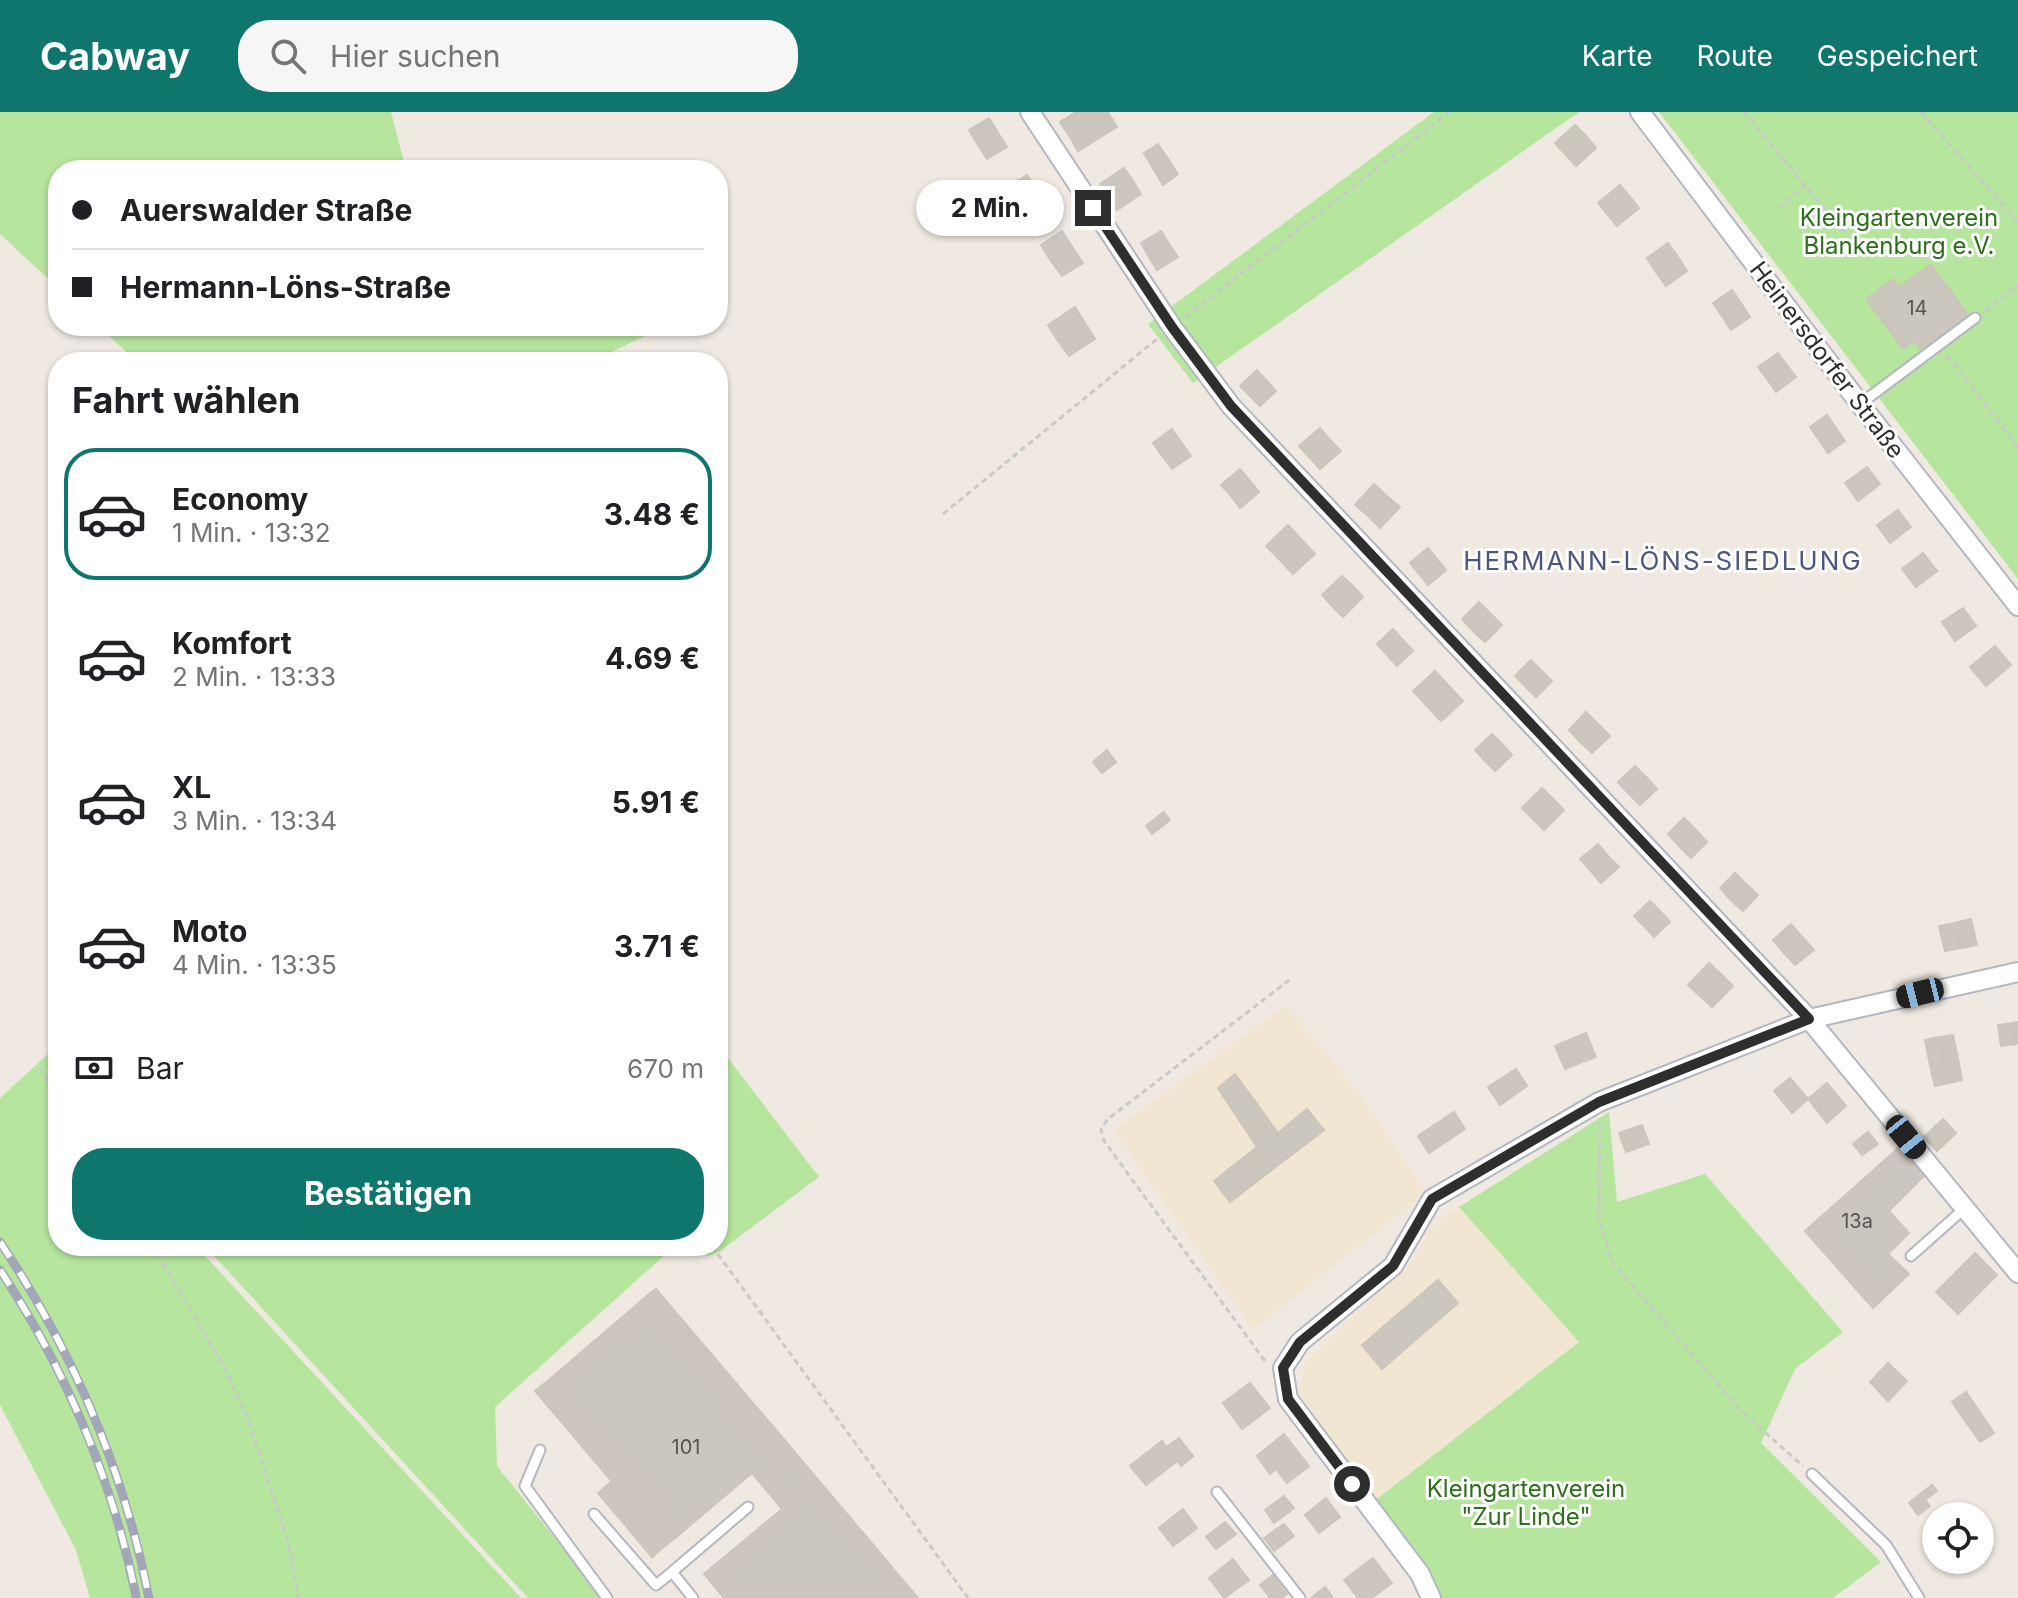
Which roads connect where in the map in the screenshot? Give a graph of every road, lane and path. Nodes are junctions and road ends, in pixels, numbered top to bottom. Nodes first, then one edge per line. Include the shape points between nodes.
1 (1030, 112) edge
2 (1450, 112) edge
3 (1640, 112) edge
4 (1744, 112) edge
5 (1921, 112) edge
6 (1805, 185) junction
7 (1779, 208) dead end
8 (2018, 222) edge
9 (1845, 233) dead end
10 (2018, 285) edge
11 (1975, 318) joint
12 (1176, 324) junction
13 (1941, 344) junction
14 (1860, 404) junction
15 (2018, 447) edge
16 (943, 514) dead end
17 (2018, 606) edge
18 (2018, 972) edge
19 (1292, 978) dead end
20 (1809, 1019) junction
21 (39, 1067) dead end
22 (48, 1080) edge
23 (1599, 1102) junction
24 (1965, 1208) junction
25 (159, 1256) edge
26 (719, 1256) edge
27 (1911, 1256) dead end
28 (2018, 1273) edge
29 (1283, 1368) junction
30 (540, 1450) dead end
31 (1812, 1474) joint
32 (1217, 1492) dead end
33 (748, 1507) dead end
34 (594, 1514) dead end
35 (672, 1572) junction
36 (299, 1598) edge
37 (607, 1598) edge
38 (693, 1598) edge
39 (968, 1598) edge
40 (1300, 1598) edge
41 (1431, 1598) edge
42 (1919, 1598) edge

1 - 12 street
2 - 12 path
3 - 14 street, Heinersdorfer Straße
4 - 6 path
5 - 8 path
6 - 7 path
6 - 9 path
10 - 11 path
11 - 13 lane
12 - 16 path
12 - 20 street via 1231,406
13 - 14 lane
13 - 15 path
14 - 17 street, Heinersdorfer Straße
18 - 20 street
19 - 29 path via 1101,1129 1104,1141 1263,1360
20 - 23 street
20 - 24 street
21 - 22 path
23 - 29 street via 1432,1199 1393,1266 1300,1342
23 - 31 path via 1599,1220 1613,1263 1743,1413
24 - 27 lane
24 - 28 street
25 - 36 path via 247,1416 287,1538
26 - 39 path
29 - 41 street via 1288,1399 1420,1574
30 - 37 lane via 525,1486
31 - 42 lane via 1886,1545
32 - 40 lane
33 - 35 lane
34 - 35 lane via 656,1585
35 - 38 lane

